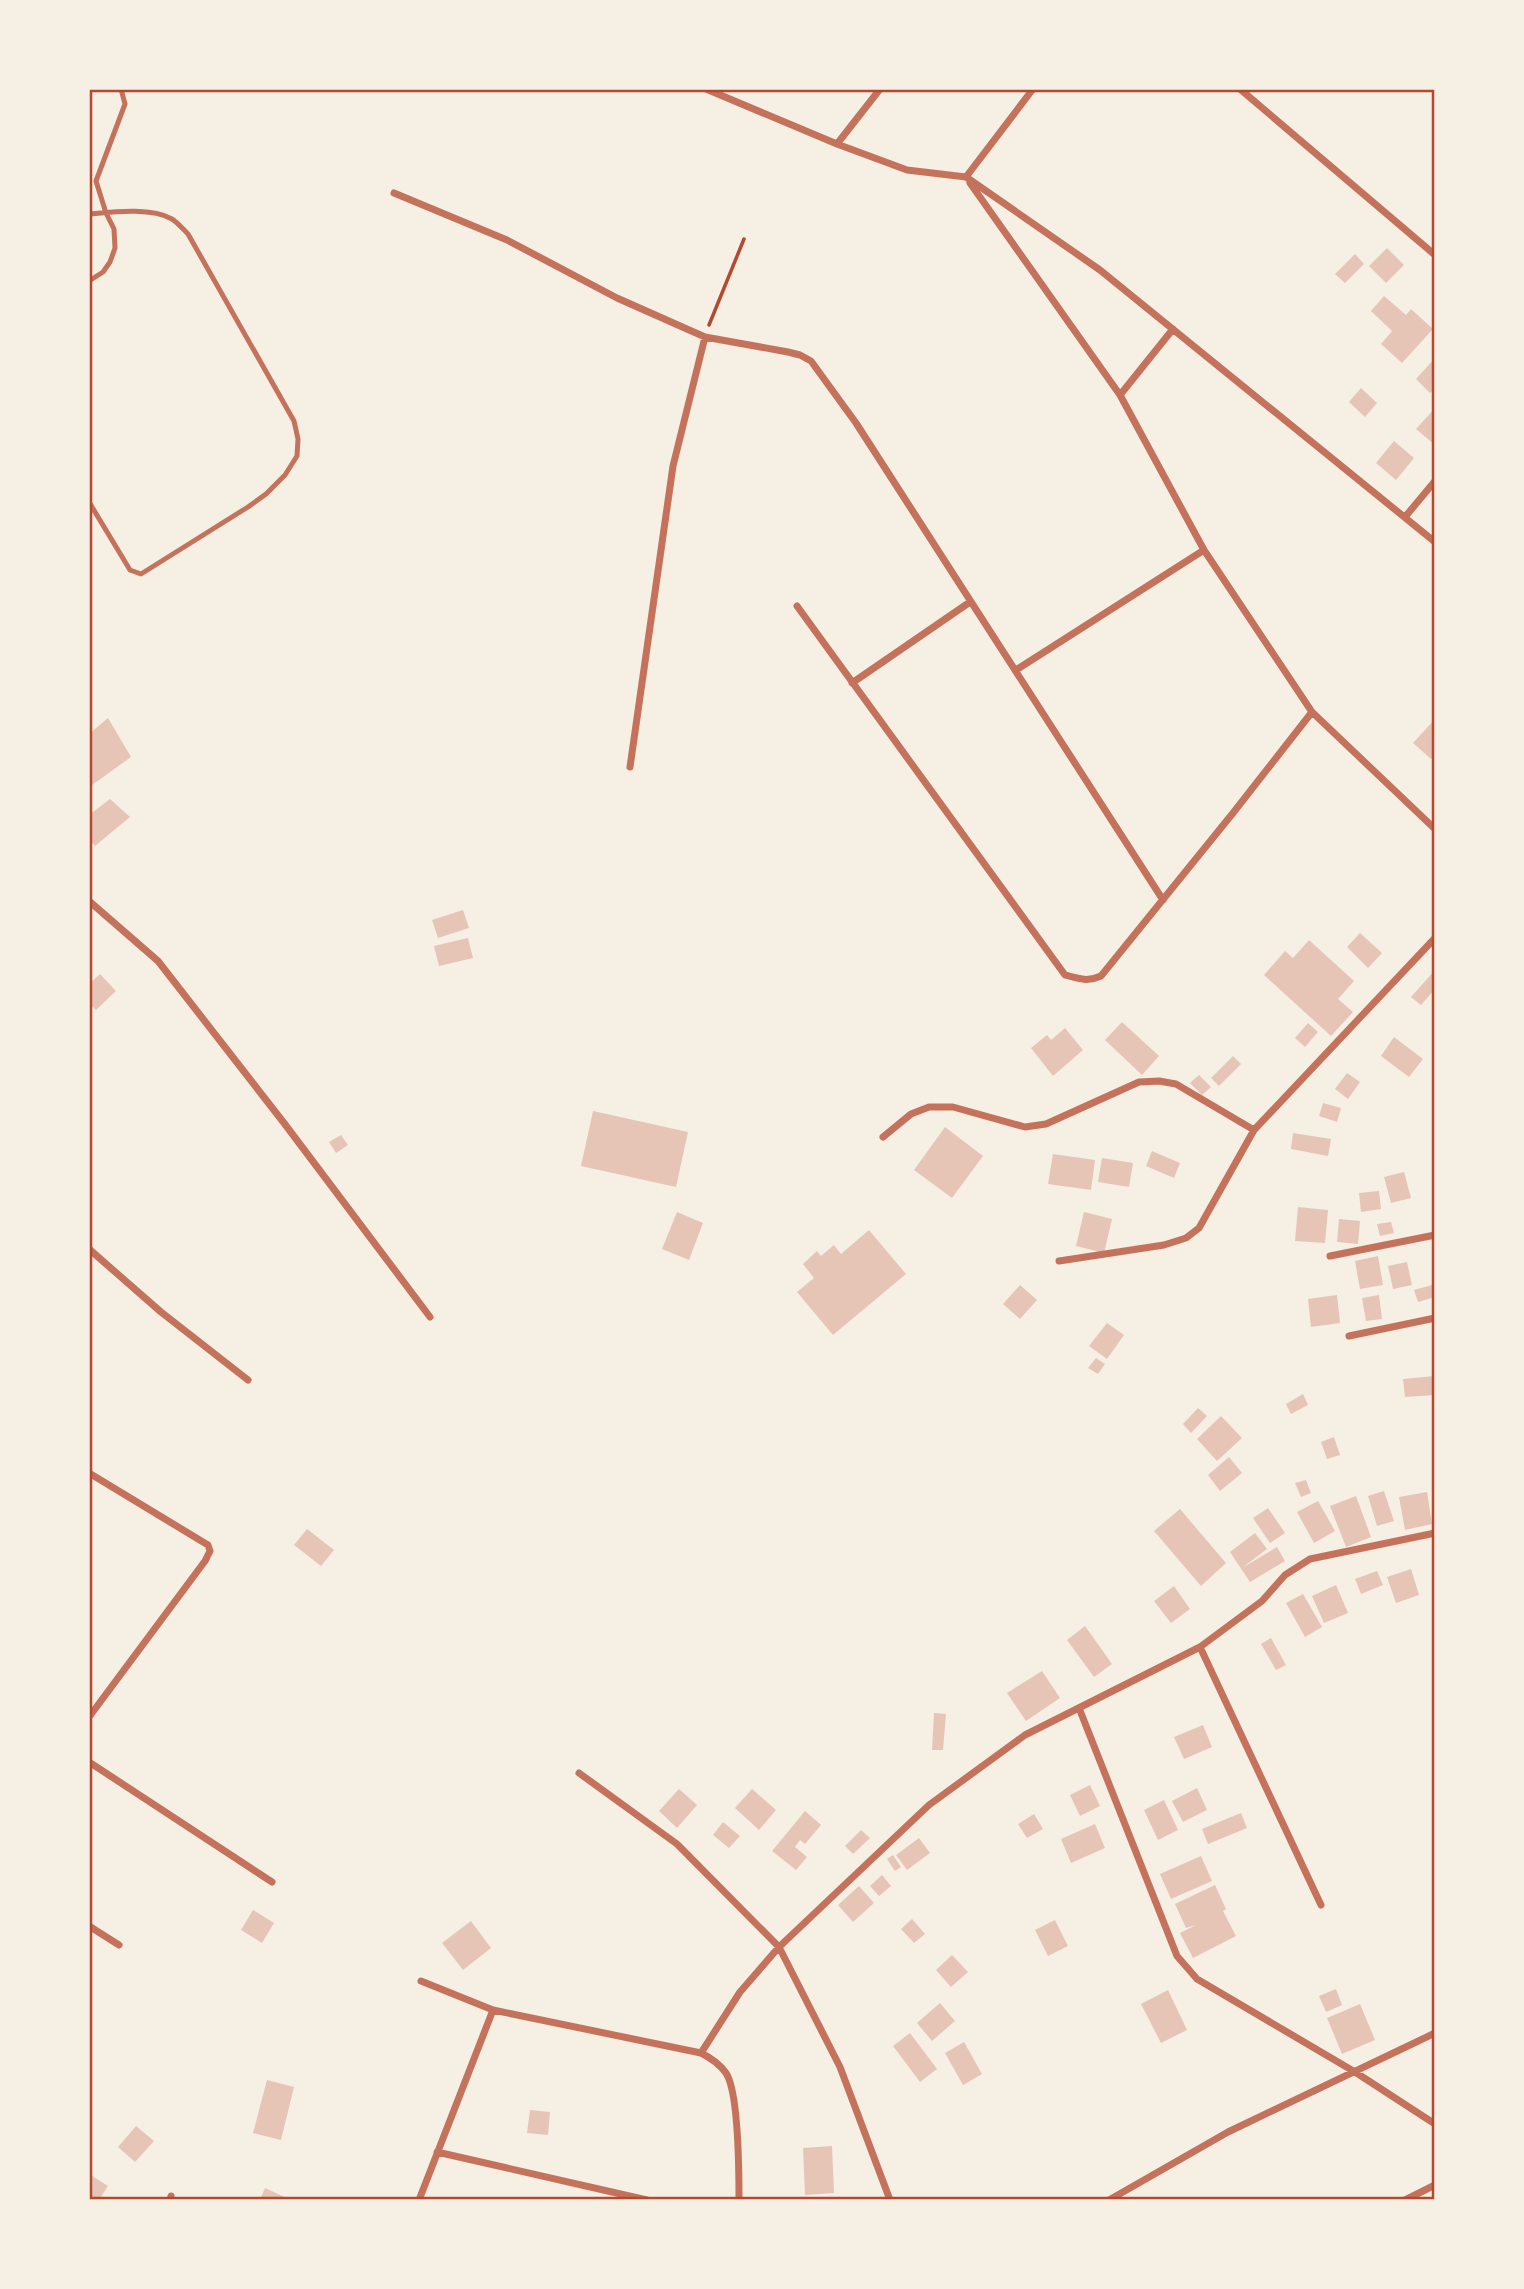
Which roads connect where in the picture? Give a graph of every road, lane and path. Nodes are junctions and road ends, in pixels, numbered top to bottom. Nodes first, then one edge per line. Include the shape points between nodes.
1 (121, 89) edge
2 (706, 89) edge
3 (880, 89) edge
4 (1032, 89) edge
5 (1240, 89) edge
6 (837, 144) junction
7 (965, 177) junction
8 (394, 193) dead end
9 (106, 213) junction
10 (89, 214) edge
11 (744, 239) dead end
12 (1435, 255) edge
13 (89, 281) edge
14 (1173, 329) junction
15 (705, 337) junction
16 (1120, 395) junction
17 (1435, 481) edge
18 (89, 502) edge
19 (1405, 517) junction
20 (1435, 542) edge
21 (1204, 550) junction
22 (970, 602) junction
23 (797, 606) dead end
24 (1016, 670) junction
25 (852, 683) junction
26 (1312, 712) junction
27 (630, 767) dead end
28 (1435, 829) edge
29 (1163, 900) junction
30 (91, 905) edge
31 (1435, 938) edge
32 (1254, 1130) junction
33 (883, 1137) dead end
34 (1435, 1235) edge
35 (89, 1249) edge
36 (1330, 1256) dead end
37 (1059, 1261) dead end
38 (430, 1317) dead end
39 (1435, 1318) edge
40 (1349, 1336) dead end
41 (248, 1380) dead end
42 (89, 1473) edge
43 (1435, 1533) edge
44 (1200, 1647) junction
45 (1079, 1708) junction
46 (89, 1717) edge
47 (89, 1762) edge
48 (579, 1773) dead end
49 (272, 1882) dead end
50 (1321, 1905) dead end
51 (89, 1926) edge
52 (118, 1945) dead end
53 (779, 1947) junction
54 (421, 1981) dead end
55 (493, 2010) junction
56 (1435, 2033) edge
57 (701, 2053) junction
58 (1355, 2072) junction
59 (1435, 2124) edge
60 (437, 2152) junction
61 (1435, 2185) edge
62 (419, 2200) edge
63 (647, 2200) edge
64 (739, 2200) edge
65 (890, 2200) edge
66 (1110, 2200) edge
67 (1405, 2200) edge

1 - 9 lane via 125,104 96,181
2 - 6 street
3 - 6 street
4 - 7 street
5 - 12 street
6 - 7 street via 907,170
7 - 14 street via 1100,270
7 - 16 street
8 - 15 street via 508,240 617,298
9 - 10 lane
9 - 13 lane via 114,229 115,248 103,272
9 - 18 lane via 126,210 171,218 188,234 294,421 298,439 297,456 266,494 141,574 130,570
11 - 15 path
14 - 16 street
14 - 19 street
15 - 22 street via 788,352 811,361
15 - 27 street via 673,466
16 - 21 street
17 - 19 street
19 - 20 street
21 - 24 street
21 - 26 street
22 - 24 street
22 - 25 street
23 - 25 street
24 - 29 street
25 - 29 street via 1065,975 1091,981 1101,976
26 - 28 street
26 - 29 street
30 - 38 street via 158,961
31 - 32 street
32 - 33 street via 1176,1084 1159,1081 1139,1082 1046,1124 1024,1127 953,1107 929,1107 911,1114
32 - 37 street via 1199,1228 1186,1238
34 - 36 street
35 - 41 street
39 - 40 street
42 - 46 street via 208,1545 210,1551
43 - 44 street via 1310,1559
44 - 45 street
44 - 50 street
45 - 53 street via 1025,1735 929,1805
45 - 58 street via 1177,1956 1196,1979
47 - 49 street
48 - 53 street via 677,1844
51 - 52 street
53 - 57 street via 740,1992
53 - 65 street via 839,2067
54 - 55 street
55 - 57 street
55 - 60 street
56 - 58 street
57 - 64 street via 716,2061 733,2091
58 - 59 street
58 - 66 street via 1227,2132
60 - 62 street
60 - 63 street
61 - 67 street

